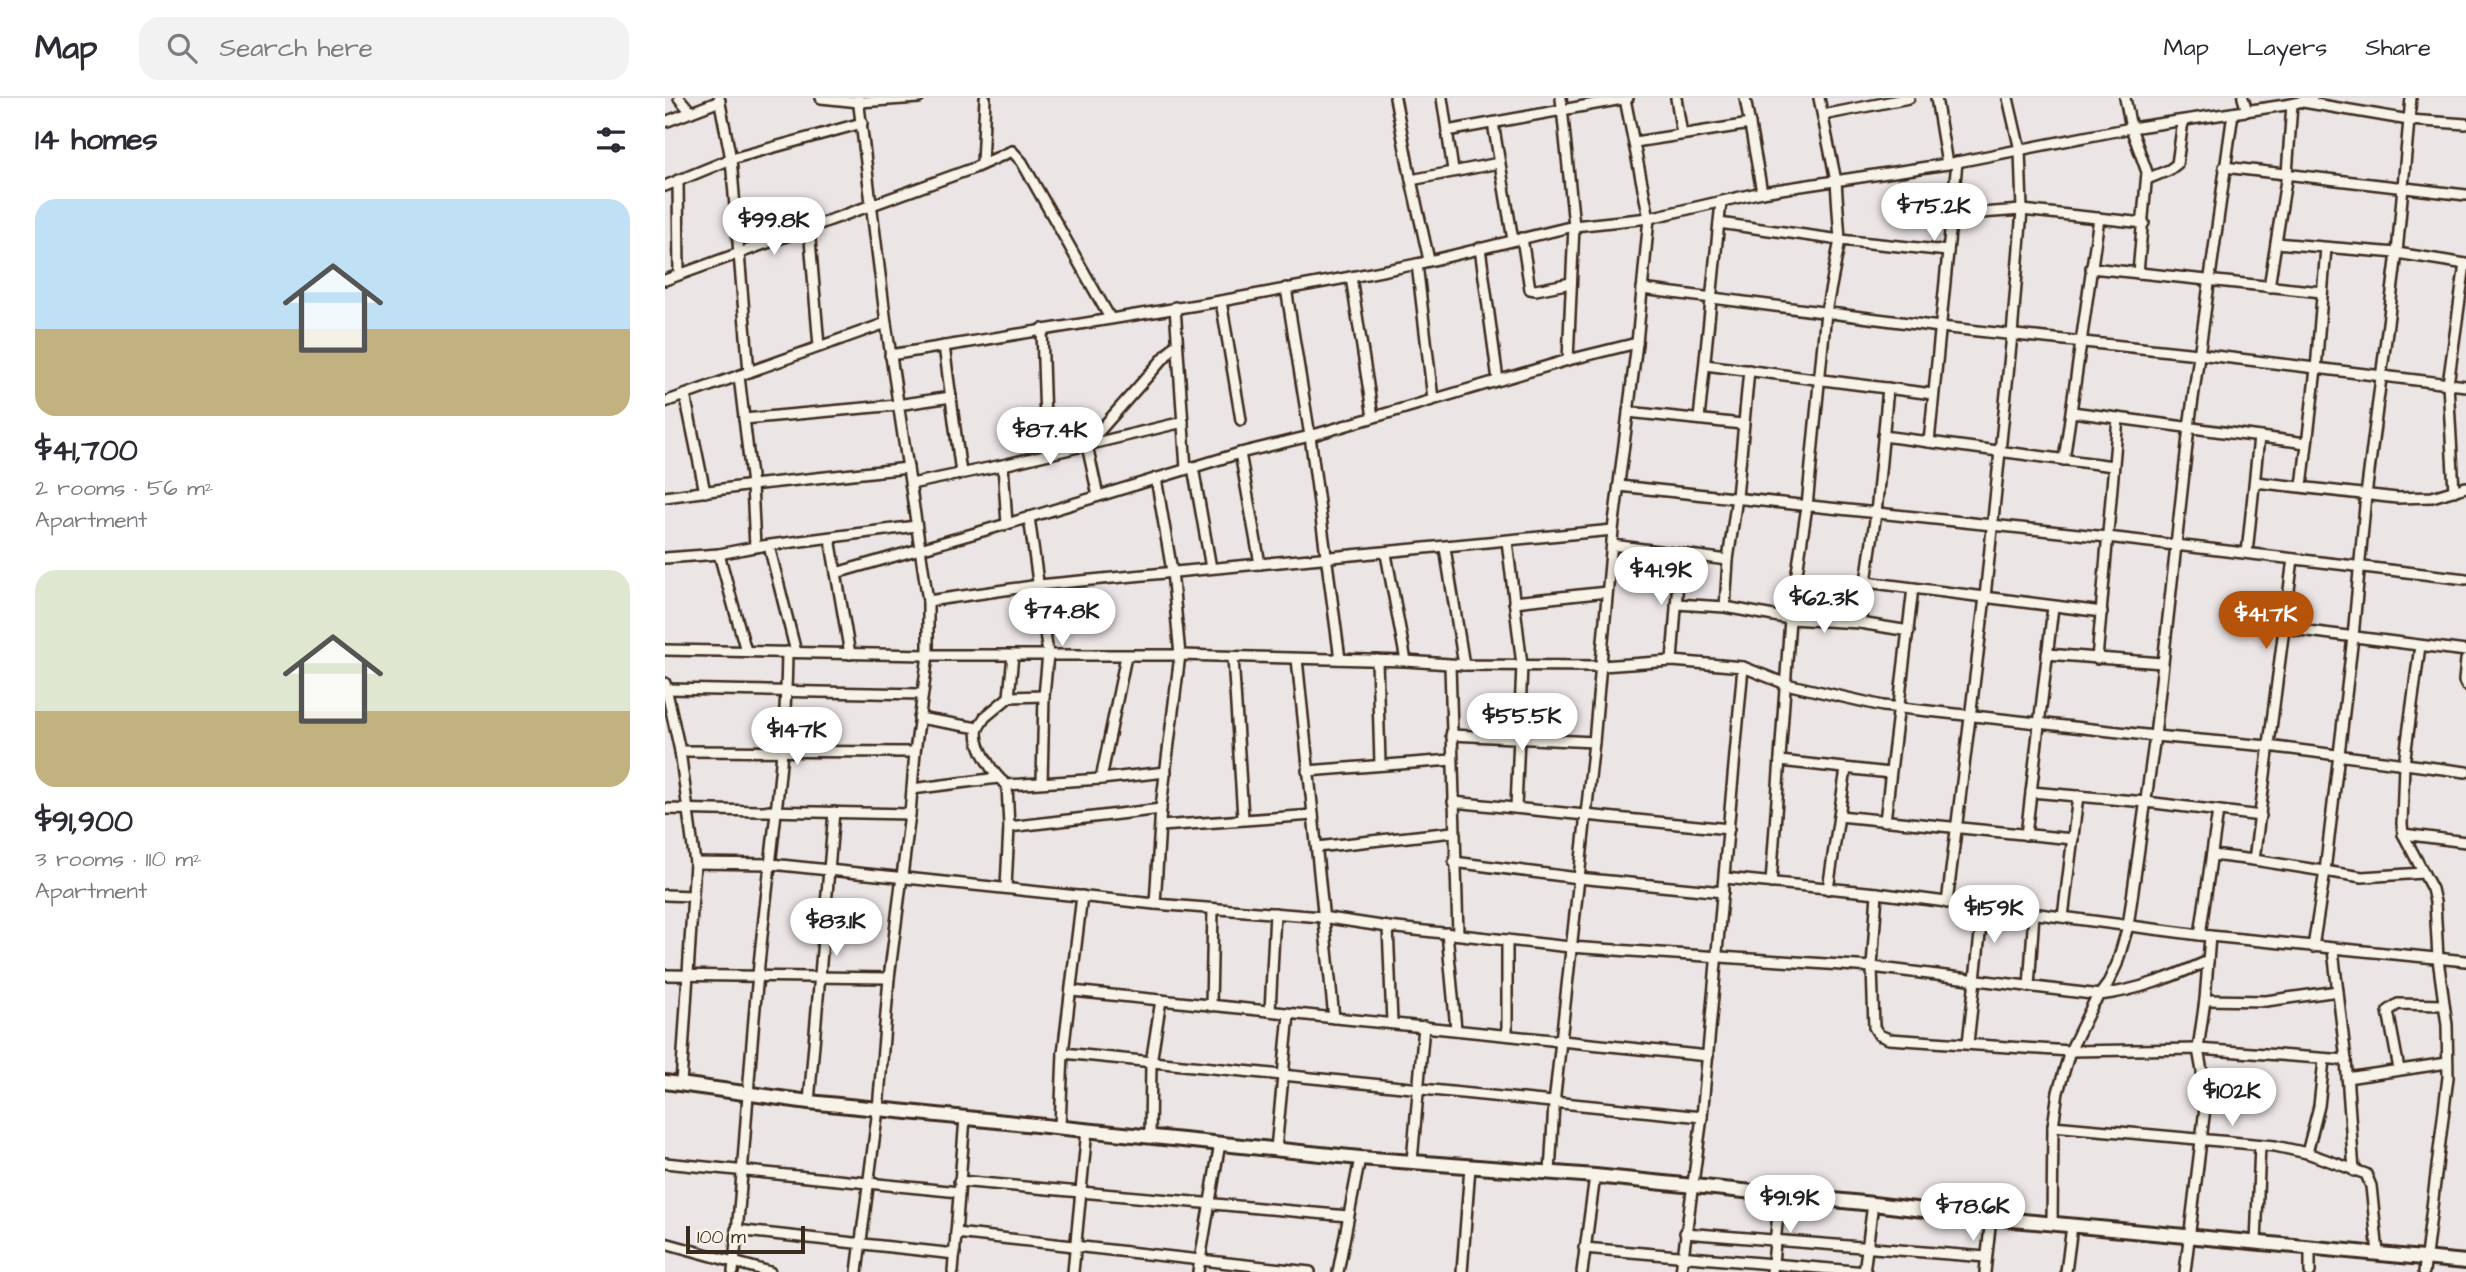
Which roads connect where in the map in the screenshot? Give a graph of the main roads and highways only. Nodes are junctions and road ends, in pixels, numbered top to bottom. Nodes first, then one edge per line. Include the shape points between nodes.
1 (665, 1082) edge
2 (2466, 1262) edge

1 - 2 highway via 809,1102 1360,1158 1595,1176

